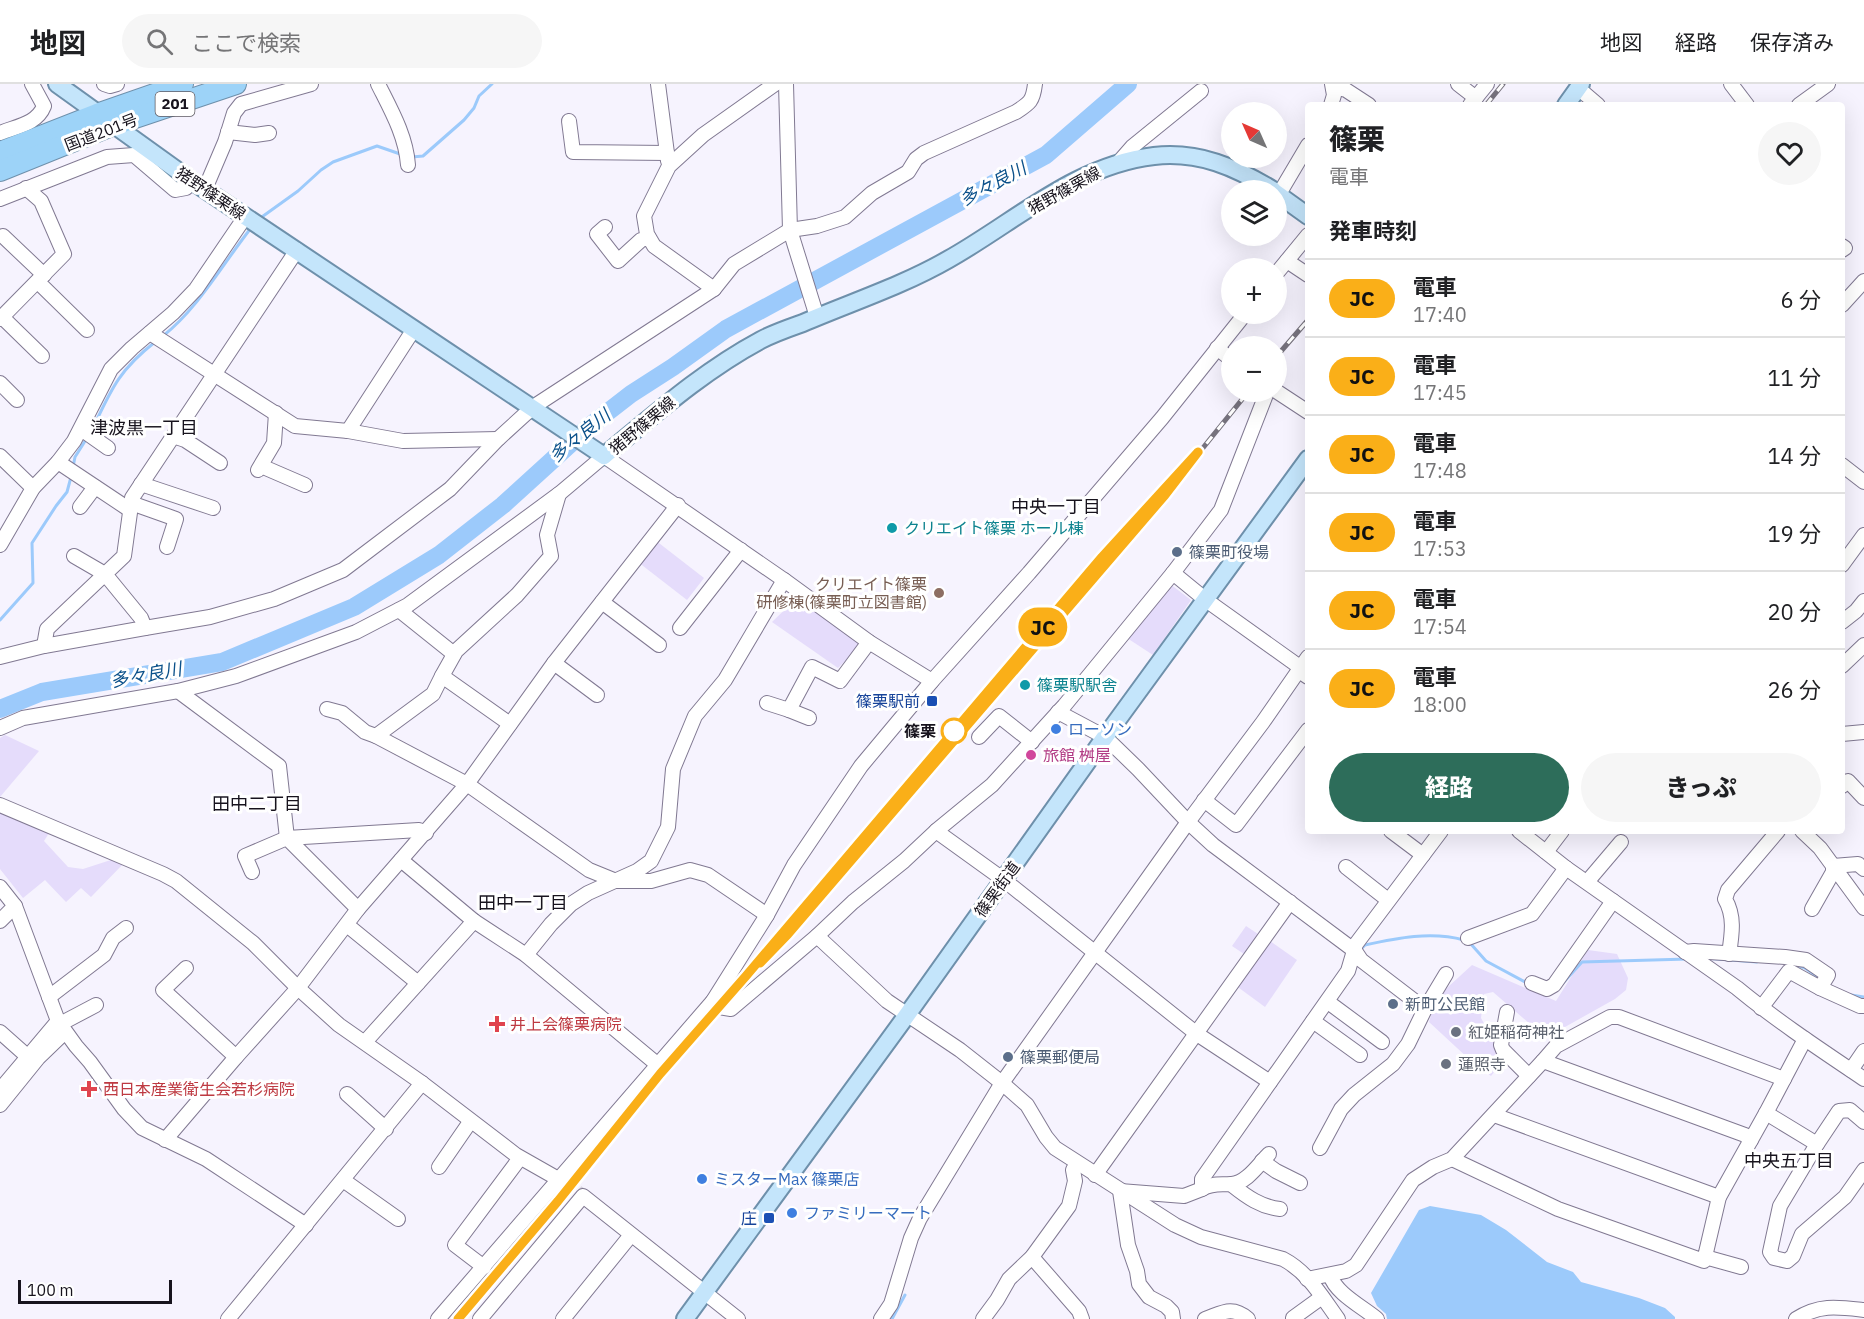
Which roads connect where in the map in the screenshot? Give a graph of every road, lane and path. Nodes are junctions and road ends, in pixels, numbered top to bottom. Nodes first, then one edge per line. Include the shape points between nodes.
1 (32, 84) edge
2 (57, 84) edge
3 (104, 84) edge
4 (117, 84) edge
5 (183, 84) edge
6 (236, 84) edge
7 (311, 84) edge
8 (378, 84) edge
9 (658, 84) edge
10 (775, 84) edge
11 (786, 84) edge
12 (1035, 84) edge
13 (1458, 84) edge
14 (1487, 84) edge
15 (1731, 84) edge
16 (1827, 84) edge
17 (1341, 86) edge
18 (1580, 86) edge
19 (293, 87) edge
20 (1201, 91) dead end
21 (1473, 101) edge
22 (1332, 102) edge
23 (1365, 102) edge
24 (1568, 102) edge
25 (1595, 102) edge
26 (1745, 102) edge
27 (1803, 102) edge
28 (97, 114) junction
29 (569, 121) dead end
30 (114, 126) junction
31 (228, 132) junction
32 (0, 133) edge
33 (269, 133) dead end
34 (1305, 149) edge
35 (0, 152) edge
36 (668, 159) junction
37 (1118, 163) junction
38 (408, 165) dead end
39 (0, 171) edge
40 (1256, 180) edge
41 (1284, 180) edge
42 (198, 185) junction
43 (26, 188) junction
44 (0, 199) edge
45 (1287, 200) edge
46 (1305, 214) edge
47 (245, 217) junction
48 (605, 227) dead end
49 (790, 230) junction
50 (3, 236) dead end
51 (649, 238) junction
52 (1305, 239) edge
53 (297, 250) junction
54 (1287, 261) joint
55 (1305, 273) edge
56 (41, 278) junction
57 (1864, 281) edge
58 (714, 289) junction
59 (1845, 296) edge
60 (816, 313) junction
61 (1, 318) edge
62 (1237, 324) edge
63 (414, 329) junction
64 (87, 330) dead end
65 (150, 333) junction
66 (1217, 348) junction
67 (1221, 351) edge
68 (42, 356) dead end
69 (215, 373) junction
70 (0, 383) edge
71 (1287, 398) edge
72 (17, 400) dead end
73 (1263, 402) edge
74 (535, 409) junction
75 (1305, 410) edge
76 (276, 413) junction
77 (81, 429) junction
78 (348, 431) junction
79 (173, 436) junction
80 (498, 439) junction
81 (108, 448) dead end
82 (602, 454) junction
83 (0, 456) edge
84 (58, 462) junction
85 (220, 462) dead end
86 (1305, 463) edge
87 (1845, 467) edge
88 (1864, 482) edge
89 (141, 484) junction
90 (305, 485) dead end
91 (95, 487) junction
92 (33, 488) junction
93 (559, 494) junction
94 (130, 506) junction
95 (678, 506) junction
96 (80, 507) dead end
97 (213, 508) dead end
98 (1864, 535) edge
99 (0, 545) edge
100 (167, 547) dead end
101 (741, 550) junction
102 (74, 556) dead end
103 (1845, 562) edge
104 (1173, 573) junction
105 (105, 574) junction
106 (784, 580) junction
107 (1206, 600) junction
108 (1864, 600) edge
109 (602, 602) junction
110 (399, 610) junction
111 (1845, 620) edge
112 (145, 628) junction
113 (680, 628) dead end
114 (870, 642) junction
115 (659, 645) dead end
116 (1864, 645) edge
117 (44, 646) junction
118 (454, 654) junction
119 (0, 657) edge
120 (554, 663) junction
121 (1845, 663) edge
122 (1304, 674) edge
123 (442, 676) junction
124 (932, 681) junction
125 (178, 691) junction
126 (597, 695) dead end
127 (768, 703) dead end
128 (327, 709) dead end
129 (789, 710) junction
130 (1058, 712) junction
131 (809, 718) dead end
132 (510, 724) junction
133 (0, 728) edge
134 (1864, 732) edge
135 (1305, 734) edge
136 (1845, 734) edge
137 (376, 736) junction
138 (1105, 737) junction
139 (979, 738) dead end
140 (1032, 742) junction
141 (467, 784) junction
142 (1845, 784) edge
143 (1864, 798) edge
144 (1204, 800) junction
145 (0, 805) edge
146 (1188, 822) junction
147 (936, 831) junction
148 (426, 832) junction
149 (1395, 834) edge
150 (1439, 834) edge
151 (1523, 834) edge
152 (1560, 834) edge
153 (1775, 834) edge
154 (1805, 834) edge
155 (287, 838) junction
156 (1621, 842) dead end
157 (1546, 852) junction
158 (1423, 855) junction
159 (401, 860) junction
160 (1862, 864) edge
161 (1833, 866) junction
162 (1346, 867) dead end
163 (1566, 868) junction
164 (252, 872) dead end
165 (616, 880) junction
166 (1004, 880) junction
167 (1587, 882) junction
168 (0, 887) edge
169 (1388, 900) junction
170 (1613, 901) junction
171 (1290, 903) junction
172 (15, 906) junction
173 (1864, 908) edge
174 (358, 909) junction
175 (1812, 909) dead end
176 (767, 915) junction
177 (0, 921) edge
178 (474, 921) junction
179 (347, 925) junction
180 (126, 928) dead end
181 (817, 936) junction
182 (1468, 938) dead end
183 (1355, 951) junction
184 (1095, 952) junction
185 (1685, 952) junction
186 (1729, 954) junction
187 (526, 955) junction
188 (186, 968) dead end
189 (1446, 974) dead end
190 (418, 983) junction
191 (1532, 983) dead end
192 (298, 988) junction
193 (1820, 988) junction
194 (48, 997) junction
195 (713, 1001) junction
196 (1328, 1002) junction
197 (96, 1005) dead end
198 (1864, 1006) edge
199 (1761, 1008) junction
200 (1425, 1009) junction
201 (1507, 1012) dead end
202 (907, 1015) junction
203 (1313, 1021) junction
204 (61, 1026) junction
205 (0, 1032) edge
206 (1197, 1034) junction
207 (1805, 1039) junction
208 (365, 1042) junction
209 (1382, 1042) dead end
210 (1864, 1051) edge
211 (1360, 1055) dead end
212 (27, 1056) junction
213 (236, 1057) junction
214 (1543, 1061) junction
215 (1864, 1064) edge
216 (658, 1065) junction
217 (1851, 1070) junction
218 (1529, 1076) junction
219 (1784, 1079) junction
220 (1864, 1079) edge
221 (1270, 1082) junction
222 (422, 1083) junction
223 (1002, 1083) junction
224 (0, 1090) edge
225 (347, 1094) dead end
226 (0, 1105) edge
227 (1766, 1113) junction
228 (1494, 1115) junction
229 (470, 1122) junction
230 (1864, 1122) edge
231 (386, 1129) junction
232 (165, 1140) junction
233 (1751, 1140) junction
234 (1817, 1144) junction
235 (1320, 1148) dead end
236 (520, 1158) junction
237 (1452, 1158) junction
238 (1077, 1163) junction
239 (439, 1167) dead end
240 (1095, 1175) junction
241 (1862, 1177) edge
242 (343, 1180) junction
243 (560, 1180) junction
244 (1300, 1183) dead end
245 (1232, 1185) junction
246 (1202, 1189) junction
247 (1120, 1191) junction
248 (1719, 1197) junction
249 (1280, 1209) dead end
250 (398, 1219) dead end
251 (306, 1225) junction
252 (631, 1235) junction
253 (1032, 1257) junction
254 (1705, 1257) junction
255 (484, 1267) junction
256 (1742, 1267) dead end
257 (1330, 1275) junction
258 (1307, 1279) junction
259 (705, 1293) junction
260 (1322, 1297) junction
261 (1864, 1310) edge
262 (1293, 1318) edge
263 (228, 1319) edge
264 (438, 1319) edge
265 (480, 1319) edge
266 (563, 1319) edge
267 (685, 1319) edge
268 (738, 1319) edge
269 (881, 1319) edge
270 (983, 1319) edge
271 (1082, 1319) edge
272 (1173, 1319) edge
273 (1205, 1319) edge
274 (1248, 1319) edge
275 (1338, 1319) edge
276 (1377, 1319) edge
277 (1796, 1319) edge

1 - 32 street via 44,106 41,113 37,119
2 - 28 main road, 猪野篠栗線
3 - 4 street
5 - 28 highway, 国道201号 / 201
6 - 30 highway, 国道201号 / 201
7 - 19 street
8 - 38 street via 395,119
9 - 36 street
10 - 36 street
11 - 49 street
12 - 49 street via 1033,99 1016,112 924,153 908,172 872,193 845,217
13 - 21 street
14 - 21 street
15 - 26 street
16 - 27 street
17 - 22 street
17 - 23 street
18 - 24 main road
18 - 25 street
19 - 31 street via 241,104
20 - 37 street
28 - 30 main road, 猪野篠栗線
28 - 35 highway, 国道201号 / 201
29 - 36 street via 573,152
30 - 39 highway, 国道201号 / 201
30 - 42 main road, 猪野篠栗線
31 - 33 street
31 - 42 street
34 - 41 street
36 - 51 street via 644,216
37 - 40 main road, 猪野篠栗線 via 1153,156 1191,156 1226,165
37 - 60 main road, 猪野篠栗線 via 1089,173 907,282
42 - 43 street via 175,190 134,155 107,157
42 - 47 main road, 猪野篠栗線
43 - 44 street
43 - 56 street via 41,201 64,254
45 - 46 main road, 猪野篠栗線
47 - 53 main road, 猪野篠栗線
47 - 65 street via 196,289
48 - 51 street via 597,234 618,261 641,240
49 - 58 street via 734,264
49 - 60 street
50 - 56 street
51 - 58 street via 654,246
52 - 54 street
53 - 63 main road, 猪野篠栗線
53 - 69 street
54 - 55 street
56 - 61 street
56 - 64 street
57 - 59 street
58 - 74 street
60 - 82 main road, 猪野篠栗線 via 711,369
61 - 68 street
62 - 66 street
63 - 74 main road, 猪野篠栗線
63 - 78 street
65 - 69 street
65 - 77 street via 111,369
66 - 67 street
66 - 124 street via 1044,556
69 - 76 street
69 - 79 street
70 - 72 street
71 - 75 street
73 - 104 street via 1221,510
74 - 80 street
74 - 82 main road, 猪野篠栗線
76 - 78 street via 295,426
76 - 90 street via 274,444 260,468
77 - 81 street
77 - 84 street
78 - 80 street via 403,441
79 - 85 street
79 - 89 street
80 - 112 street via 450,489 343,570 274,599 210,617
82 - 93 street
82 - 95 street
83 - 92 street
84 - 91 street
84 - 92 street
86 - 107 main road, 篠栗街道
87 - 88 street
89 - 94 street
89 - 97 street
91 - 94 street
91 - 96 street
92 - 99 street
93 - 110 street
93 - 118 street via 548,535 551,556 517,595
94 - 100 street via 176,519
94 - 105 street via 124,556
95 - 101 street
95 - 109 street
98 - 103 street
101 - 106 street
101 - 113 street
102 - 105 street
104 - 107 street
104 - 130 street
105 - 112 street
105 - 117 street via 47,629
106 - 114 street
106 - 165 street via 725,680 695,716 673,769 668,827 651,861
107 - 122 street
107 - 138 main road, 篠栗街道
108 - 111 street
109 - 115 street
109 - 120 street
110 - 118 street
110 - 125 street via 356,633 236,676
112 - 117 street
114 - 124 street
114 - 129 street via 840,681 813,667
116 - 121 street
117 - 119 street
118 - 123 street
120 - 126 street
120 - 132 street
122 - 144 street
123 - 132 street
123 - 137 street via 433,694
124 - 176 street via 861,765 794,865
125 - 133 street via 23,718
125 - 155 street via 279,766
127 - 129 street
128 - 137 street via 342,713
129 - 131 street
130 - 138 street
130 - 140 street
132 - 141 street
134 - 136 street
135 - 144 street via 1236,825
137 - 141 street
138 - 146 street
138 - 166 main road, 篠栗街道
139 - 140 street via 999,716
140 - 147 street via 992,785
141 - 148 street
141 - 165 street via 589,870
142 - 143 street via 1848,781
144 - 146 street
145 - 192 street via 176,881 253,943
146 - 171 street
146 - 184 street
147 - 166 street
147 - 181 street
148 - 155 street
148 - 159 street
149 - 158 street
150 - 158 street
151 - 157 street
152 - 157 street
153 - 186 street via 1728,890 1725,898 1732,917
154 - 161 street
155 - 164 street via 245,856
155 - 174 street
156 - 167 street
157 - 163 street
158 - 169 street
159 - 174 street
159 - 178 street
160 - 161 street
161 - 173 street
161 - 175 street
162 - 169 street
163 - 167 street
163 - 182 street via 1532,914
165 - 176 street via 651,881 690,870 708,875
165 - 187 street via 571,904
166 - 184 street
166 - 202 main road, 篠栗街道
167 - 170 street
168 - 172 street
169 - 183 street
170 - 185 street
170 - 191 street via 1554,985 1547,989
171 - 183 street
171 - 206 street
172 - 177 street
172 - 194 street
174 - 179 street
176 - 195 street
178 - 187 street
178 - 190 street
179 - 190 street
179 - 192 street
180 - 194 street via 113,938 104,955
181 - 195 street via 731,1009 719,1007
181 - 202 street
183 - 196 street via 1348,971
183 - 200 street via 1361,960
184 - 206 street
184 - 223 street
185 - 186 street
185 - 199 street
186 - 193 street via 1806,960 1834,978
187 - 216 street
188 - 213 street via 163,990
189 - 200 street
190 - 208 street
192 - 208 street via 339,1025
192 - 213 street
193 - 198 street
193 - 199 street via 1789,971
194 - 204 street
195 - 216 street
196 - 203 street
196 - 209 street
197 - 204 street
199 - 207 street
200 - 235 street via 1403,1051 1341,1109
201 - 218 street via 1501,1045
202 - 223 street
202 - 259 main road, 篠栗街道
203 - 211 street
203 - 221 street
204 - 212 street
204 - 226 street
204 - 232 street via 124,1109 142,1128
205 - 212 street
206 - 221 street
206 - 240 street
207 - 217 street
207 - 219 street
208 - 222 street
210 - 217 street
212 - 224 street
213 - 232 street
214 - 218 street
214 - 219 street via 1556,1046 1610,1017 1619,1017
214 - 233 street
215 - 217 street
216 - 243 street
217 - 220 street
218 - 228 street
219 - 227 street
221 - 246 street via 1202,1179
222 - 229 street
222 - 231 street
223 - 238 street via 1027,1105 1054,1148
223 - 269 street via 920,1218 910,1238 891,1304
225 - 231 street
227 - 233 street
227 - 234 street
228 - 237 street
228 - 248 street
229 - 236 street
229 - 239 street
230 - 234 street via 1850,1110 1839,1111
231 - 242 street
232 - 251 street via 206,1159
233 - 248 street
234 - 241 street via 1780,1206 1770,1252 1774,1258 1787,1261 1793,1256 1802,1234
236 - 243 street
236 - 255 street via 455,1245
237 - 254 street via 1558,1209 1704,1261
237 - 257 street via 1413,1180 1356,1265
238 - 240 street
238 - 253 street via 1069,1206
240 - 247 street
242 - 250 street
242 - 251 street
243 - 255 street
244 - 245 street via 1276,1171 1265,1157 1249,1175
245 - 246 street via 1220,1183
245 - 249 street via 1260,1204
246 - 247 street via 1184,1196
247 - 258 street via 1201,1237 1283,1259
247 - 272 street via 1138,1284 1149,1297 1172,1312
248 - 254 street
251 - 263 street
252 - 259 street
252 - 265 street via 583,1196
252 - 266 street
253 - 270 street via 1009,1279
253 - 271 street
254 - 256 street
255 - 264 street
257 - 258 street
257 - 276 street via 1332,1282
258 - 260 street
259 - 267 main road, 篠栗街道
259 - 268 street
260 - 262 street
260 - 275 street
261 - 277 street via 1832,1307 1809,1311
273 - 274 street via 1236,1311

